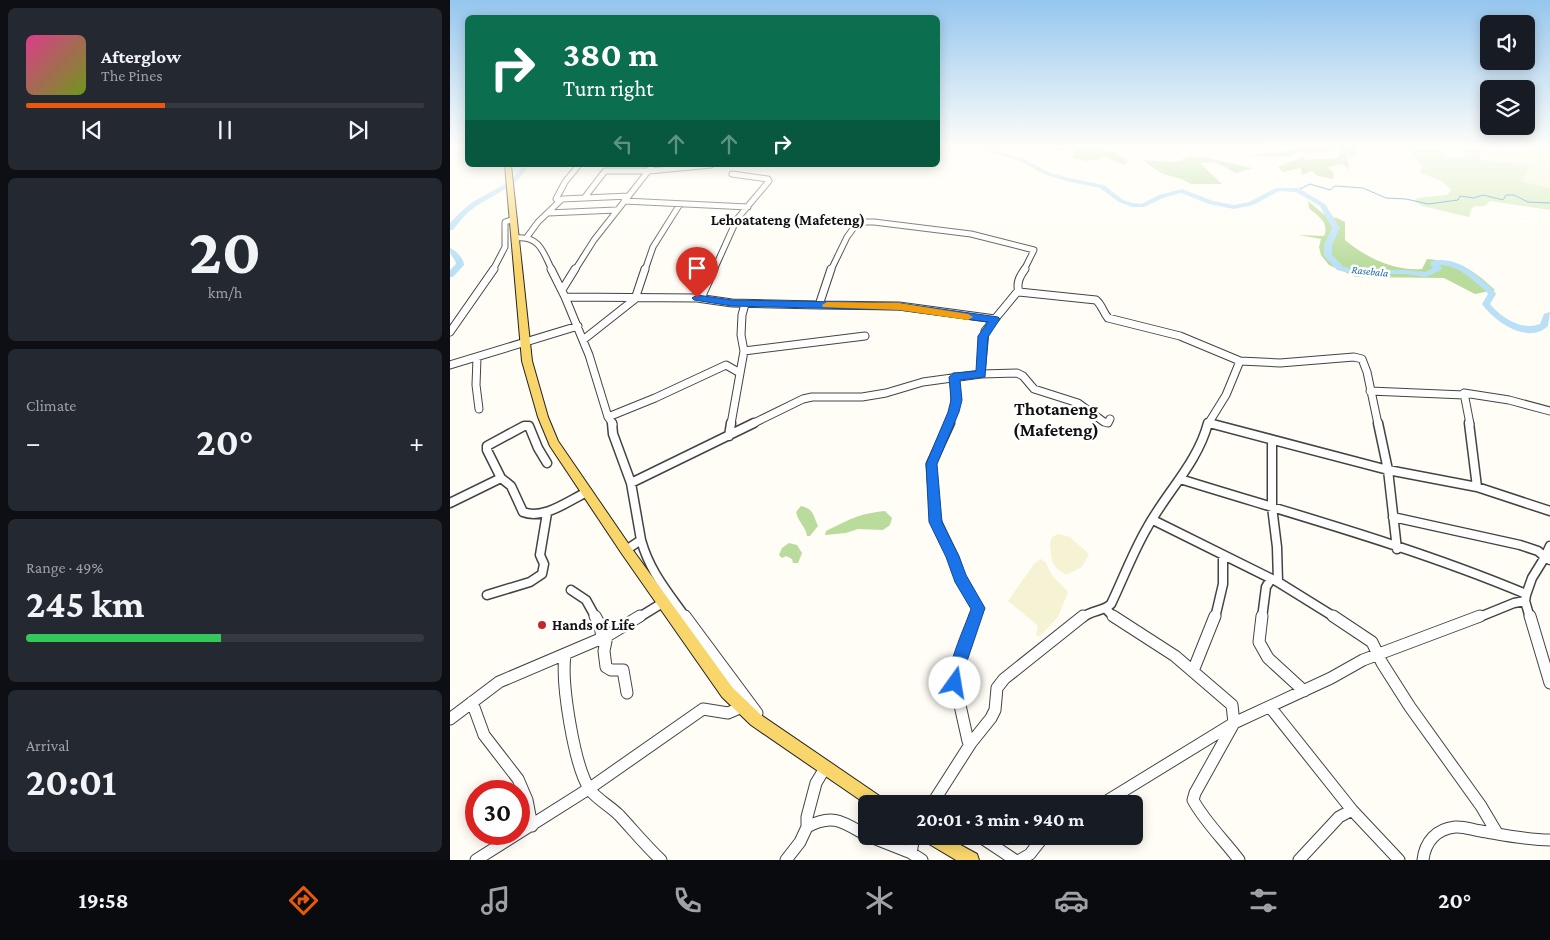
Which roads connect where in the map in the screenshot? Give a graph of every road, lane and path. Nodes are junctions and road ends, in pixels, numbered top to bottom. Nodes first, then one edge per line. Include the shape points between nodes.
1 (510, 187) edge
2 (561, 187) edge
3 (593, 187) edge
4 (636, 187) edge
5 (764, 187) edge
6 (629, 196) junction
7 (585, 197) junction
8 (558, 201) junction
9 (624, 202) junction
10 (680, 204) junction
11 (748, 207) junction
12 (616, 210) junction
13 (548, 213) junction
14 (514, 219) junction
15 (522, 238) junction
16 (1018, 291) junction
17 (563, 294) junction
18 (701, 298) junction
19 (635, 299) junction
20 (745, 304) junction
21 (819, 305) junction
22 (995, 319) junction
23 (578, 326) junction
24 (450, 332) edge
25 (865, 336) dead end
26 (583, 340) junction
27 (526, 342) junction
28 (744, 351) junction
29 (477, 358) junction
30 (1240, 360) junction
31 (450, 365) edge
32 (740, 373) junction
33 (981, 374) junction
34 (954, 377) junction
35 (1370, 391) junction
36 (1464, 395) junction
37 (479, 410) dead end
38 (1550, 411) edge
39 (608, 416) junction
40 (1110, 419) dead end
41 (1209, 423) junction
42 (729, 436) junction
43 (1272, 440) junction
44 (547, 463) dead end
45 (1388, 470) junction
46 (501, 478) junction
47 (1180, 478) junction
48 (631, 483) junction
49 (1477, 487) junction
50 (587, 492) junction
51 (450, 503) edge
52 (1272, 507) junction
53 (547, 512) junction
54 (1550, 512) edge
55 (1393, 517) junction
56 (1152, 520) junction
57 (641, 540) junction
58 (1550, 546) edge
59 (1397, 549) junction
60 (626, 550) junction
61 (1223, 555) junction
62 (1547, 558) edge
63 (1274, 580) junction
64 (571, 590) dead end
65 (487, 595) dead end
66 (1526, 597) junction
67 (664, 602) junction
68 (1106, 609) junction
69 (605, 637) junction
70 (565, 655) junction
71 (1378, 655) junction
72 (1193, 671) junction
73 (1550, 683) edge
74 (1304, 691) junction
75 (627, 693) dead end
76 (472, 702) junction
77 (742, 707) junction
78 (1270, 707) junction
79 (450, 718) edge
80 (756, 720) junction
81 (1234, 723) junction
82 (971, 743) junction
83 (825, 768) junction
84 (590, 788) junction
85 (866, 795) edge
86 (938, 795) edge
87 (1116, 795) edge
88 (1352, 810) junction
89 (532, 826) junction
90 (807, 827) junction
91 (858, 830) edge
92 (1497, 833) junction
93 (1550, 840) edge
94 (890, 845) edge
95 (912, 845) edge
96 (945, 845) edge
97 (992, 845) edge
98 (1037, 845) edge
99 (911, 853) junction
100 (476, 860) edge
101 (661, 860) edge
102 (786, 860) edge
103 (922, 860) edge
104 (971, 860) edge
105 (1015, 860) edge
106 (1020, 860) edge
107 (1239, 860) edge
108 (1299, 860) edge
109 (1399, 860) edge
110 (1423, 860) edge

1 - 14 main road
2 - 8 street
3 - 7 street
4 - 6 street
5 - 11 street
6 - 7 street
6 - 9 street
7 - 8 street
8 - 13 street
9 - 10 street
9 - 12 street
10 - 11 street
10 - 19 street via 653,247
11 - 18 street via 737,219
12 - 13 street
12 - 17 street via 580,260
13 - 15 street
14 - 15 main road
14 - 24 street via 505,222 505,247 497,264
15 - 17 street via 540,244
15 - 27 main road
16 - 21 street via 1018,281 1034,250 971,234 865,221 855,224 845,240
16 - 22 street
16 - 30 street via 1096,300 1102,304 1108,318 1180,336
17 - 19 street
17 - 23 street
18 - 19 street
18 - 20 street
19 - 26 street
20 - 21 street
20 - 28 street via 741,335
21 - 22 street via 899,306
22 - 33 street via 983,336
23 - 26 street
23 - 27 street
25 - 28 street
26 - 39 street
27 - 29 street
27 - 50 main road via 527,361 542,417 554,442
28 - 32 street
29 - 31 street
29 - 37 street
30 - 35 street via 1280,363 1359,358 1364,363
30 - 41 street via 1226,395
32 - 39 street via 726,365
32 - 42 street
33 - 34 street
33 - 40 street via 1020,374 1034,389 1078,403 1104,422
34 - 42 street via 923,382 886,394 803,399
34 - 82 street via 954,412 934,455 931,472 936,522 960,578 978,608 955,683
35 - 36 street
35 - 45 street
36 - 38 street via 1466,392 1478,394
36 - 49 street
39 - 48 street
41 - 43 street
41 - 47 street
42 - 48 street
43 - 45 street
43 - 52 street
44 - 46 street via 531,427 524,426 487,446
45 - 49 street
45 - 55 street
46 - 51 street
46 - 53 street via 511,486 523,512 531,515
47 - 52 street
47 - 56 street
48 - 57 street
49 - 54 street
50 - 53 street
50 - 60 main road
52 - 59 street
52 - 63 street via 1277,547
53 - 65 street via 540,555 544,564 542,574 530,582
55 - 59 street
55 - 62 street via 1520,545
56 - 61 street
56 - 68 street via 1118,594
57 - 60 street
57 - 80 street via 647,561 701,640 758,714
58 - 62 street
59 - 66 street via 1490,579
60 - 67 main road
61 - 63 street
61 - 72 street via 1224,570 1216,616
62 - 66 street
63 - 71 street via 1367,637
63 - 74 street via 1266,586 1260,642 1268,658
64 - 69 street via 586,600
66 - 71 street
66 - 73 street
67 - 69 street
67 - 77 main road via 727,692
68 - 72 street
68 - 82 street via 1090,611 1004,679 997,688 991,718
69 - 70 street
69 - 75 street via 606,667 623,670
70 - 76 street via 499,682
70 - 84 street via 562,661 577,754
71 - 74 street
71 - 92 street
72 - 81 street via 1232,705
74 - 78 street
76 - 79 street
76 - 89 street via 484,735 518,779 527,800
77 - 80 main road
77 - 84 street via 728,714 703,709
78 - 81 street
78 - 88 street
80 - 83 main road
81 - 87 street
81 - 107 street via 1193,800 1201,815
82 - 86 street
83 - 85 main road
83 - 90 street via 816,783
84 - 89 street
84 - 101 street
88 - 108 street via 1339,817
88 - 109 street
89 - 100 street
90 - 91 street via 817,820 833,818
90 - 102 street
92 - 93 street
92 - 110 street via 1456,827 1443,830 1426,844
94 - 99 street
95 - 99 street
96 - 104 main road
97 - 105 street
98 - 106 street
99 - 103 street

